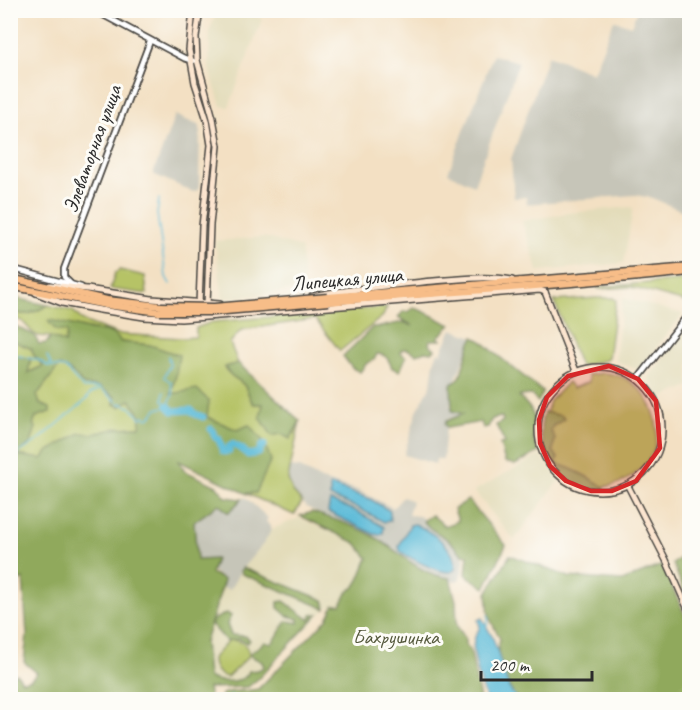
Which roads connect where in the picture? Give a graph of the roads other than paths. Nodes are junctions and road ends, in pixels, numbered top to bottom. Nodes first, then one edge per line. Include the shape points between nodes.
1 (94, 10) edge
2 (193, 10) edge
3 (200, 10) edge
4 (150, 40) junction
5 (194, 60) junction
6 (690, 267) edge
7 (10, 268) edge
8 (64, 269) junction
9 (690, 272) edge
10 (48, 277) junction
11 (10, 278) edge
12 (36, 284) junction
13 (71, 284) junction
14 (10, 286) edge
15 (542, 286) junction
16 (514, 288) junction
17 (87, 289) junction
18 (33, 291) junction
19 (491, 293) junction
20 (327, 300) junction
21 (174, 301) junction
22 (199, 303) junction
23 (207, 304) junction
24 (160, 309) junction
25 (690, 312) edge
26 (207, 317) junction
27 (171, 318) junction
28 (198, 318) junction
29 (576, 371) junction
30 (638, 379) junction
31 (628, 486) junction
32 (690, 614) edge

1 - 4 street
2 - 5 main road via 189,50
3 - 5 main road
4 - 5 street
4 - 8 street, Элеваторная улица
5 - 22 main road via 195,83 211,145
5 - 23 main road via 217,142
6 - 15 main road, Липецкая улица
7 - 10 street
8 - 10 street
8 - 13 street
9 - 15 main road, Липецкая улица
10 - 13 street
11 - 12 main road, Липецкая улица
12 - 17 main road
12 - 24 main road, Липецкая улица
13 - 17 street
14 - 18 main road, Липецкая улица
15 - 16 main road, Липецкая улица
15 - 19 main road via 540,290
15 - 20 main road, Липецкая улица via 513,280
15 - 29 main road
16 - 19 main road
16 - 20 main road, Липецкая улица
17 - 21 main road
18 - 24 main road, Липецкая улица via 105,305
18 - 27 main road via 91,309
19 - 20 main road
20 - 23 main road
20 - 24 main road, Липецкая улица, bridge via 214,312
20 - 26 main road
21 - 22 main road
21 - 27 street via 182,311
22 - 23 main road
22 - 28 main road
23 - 26 main road
25 - 30 street
26 - 28 main road
27 - 28 main road
29 - 30 main road via 609,366
29 - 31 main road via 555,386 541,409 538,431 543,454 555,472 579,488 603,492
30 - 31 main road via 658,405 662,441 651,467
31 - 32 main road

